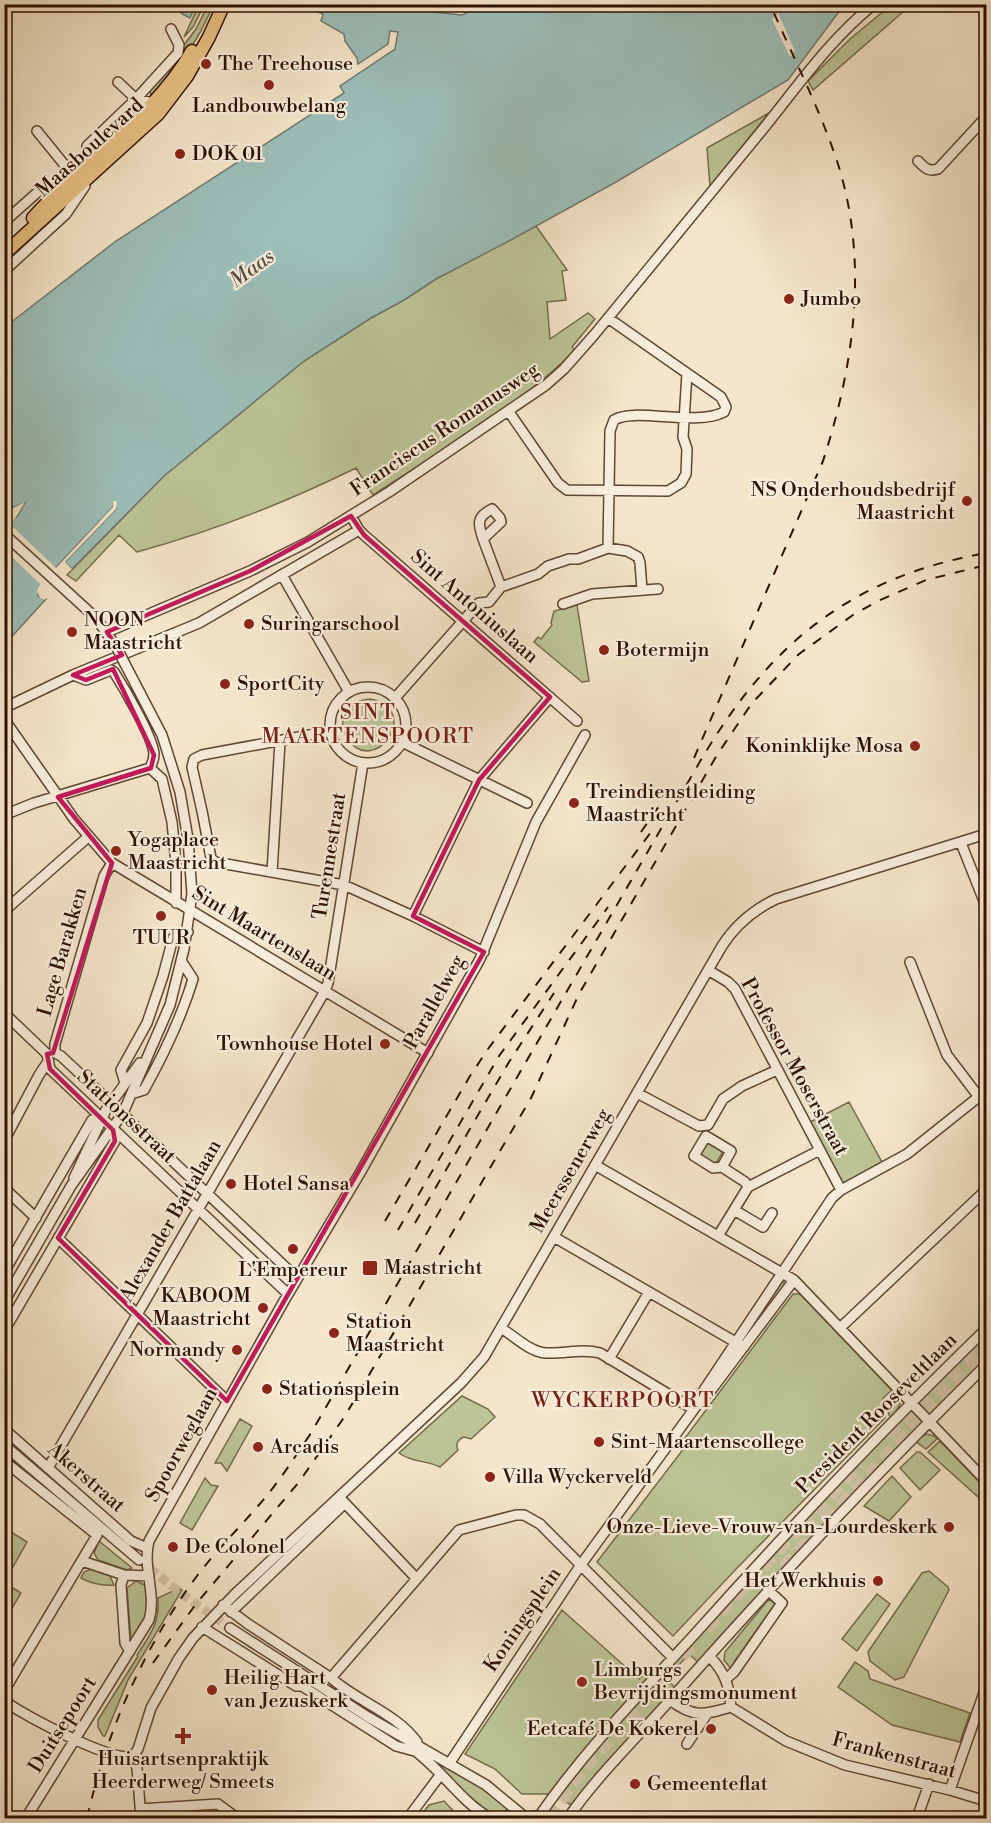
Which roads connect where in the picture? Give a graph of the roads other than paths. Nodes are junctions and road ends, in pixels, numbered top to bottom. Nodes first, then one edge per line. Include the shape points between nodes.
1 (216, 4) edge
2 (224, 4) edge
3 (874, 4) edge
4 (171, 29) dead end
5 (190, 63) junction
6 (118, 82) dead end
7 (136, 99) junction
8 (153, 103) junction
9 (987, 117) edge
10 (37, 131) dead end
11 (918, 161) dead end
12 (94, 164) junction
13 (77, 180) junction
14 (4, 222) edge
15 (4, 248) edge
16 (4, 254) edge
17 (4, 271) edge
18 (608, 318) junction
19 (687, 373) junction
20 (509, 412) junction
21 (684, 418) junction
22 (608, 490) junction
23 (351, 516) junction
24 (359, 530) junction
25 (4, 534) edge
26 (483, 538) dead end
27 (608, 548) junction
28 (282, 575) junction
29 (501, 587) junction
30 (658, 589) dead end
31 (642, 590) junction
32 (563, 604) dead end
33 (463, 622) junction
34 (107, 632) junction
35 (73, 675) junction
36 (349, 692) junction
37 (550, 697) junction
38 (395, 698) junction
39 (4, 708) edge
40 (4, 719) edge
41 (577, 721) dead end
42 (331, 731) junction
43 (585, 735) dead end
44 (280, 742) junction
45 (402, 742) junction
46 (363, 763) junction
47 (150, 768) junction
48 (479, 780) junction
49 (58, 797) junction
50 (527, 803) dead end
51 (4, 815) edge
52 (987, 834) edge
53 (88, 837) junction
54 (961, 843) junction
55 (112, 863) junction
56 (272, 872) junction
57 (344, 885) junction
58 (176, 903) junction
59 (987, 906) edge
60 (4, 911) edge
61 (190, 911) junction
62 (413, 916) junction
63 (188, 932) junction
64 (484, 952) junction
65 (182, 962) junction
66 (910, 962) dead end
67 (708, 970) junction
68 (325, 991) junction
69 (4, 1013) edge
70 (148, 1053) junction
71 (428, 1053) junction
72 (49, 1057) junction
73 (777, 1070) junction
74 (125, 1083) junction
75 (637, 1093) junction
76 (131, 1094) junction
77 (983, 1094) edge
78 (111, 1102) junction
79 (123, 1113) junction
80 (101, 1119) junction
81 (113, 1129) junction
82 (4, 1141) edge
83 (820, 1150) junction
84 (595, 1165) junction
85 (722, 1167) dead end
86 (71, 1186) junction
87 (748, 1187) junction
88 (4, 1188) edge
89 (841, 1190) junction
90 (987, 1190) edge
91 (208, 1193) junction
92 (199, 1209) junction
93 (734, 1210) junction
94 (772, 1213) dead end
95 (36, 1218) junction
96 (718, 1236) junction
97 (554, 1237) junction
98 (58, 1238) junction
99 (4, 1272) edge
100 (782, 1273) junction
101 (297, 1278) junction
102 (794, 1280) junction
103 (649, 1292) junction
104 (288, 1294) junction
105 (4, 1302) edge
106 (137, 1314) junction
107 (501, 1328) junction
108 (840, 1328) junction
109 (987, 1329) edge
110 (4, 1331) edge
111 (740, 1345) junction
112 (609, 1359) junction
113 (987, 1365) edge
114 (227, 1401) junction
115 (911, 1404) junction
116 (695, 1407) junction
117 (928, 1422) junction
118 (4, 1429) edge
119 (7, 1448) edge
120 (4, 1461) edge
121 (48, 1468) junction
122 (987, 1481) edge
123 (342, 1500) junction
124 (147, 1548) junction
125 (139, 1560) tunnel mouth
126 (82, 1561) junction
127 (580, 1566) junction
128 (124, 1575) junction
129 (149, 1576) junction
130 (416, 1578) junction
131 (769, 1591) junction
132 (227, 1609) junction
133 (202, 1627) junction
134 (230, 1628) tunnel mouth
135 (130, 1651) junction
136 (709, 1656) junction
137 (673, 1658) junction
138 (331, 1678) junction
139 (727, 1678) junction
140 (987, 1687) edge
141 (4, 1691) edge
142 (670, 1700) junction
143 (4, 1701) edge
144 (731, 1707) junction
145 (983, 1709) edge
146 (707, 1714) junction
147 (74, 1738) junction
148 (687, 1744) dead end
149 (419, 1749) junction
150 (133, 1756) junction
151 (449, 1764) junction
152 (441, 1774) junction
153 (929, 1784) junction
154 (950, 1790) junction
155 (987, 1801) edge
156 (140, 1814) edge
157 (540, 1815) junction
158 (26, 1818) edge
159 (237, 1818) edge
160 (408, 1818) edge
161 (490, 1818) edge
162 (527, 1818) edge
163 (553, 1818) edge
164 (568, 1818) edge
165 (917, 1818) edge

1 - 5 main road
2 - 5 main road
3 - 18 street, Franciscus Romanusweg via 823,53
4 - 7 street via 179,45 178,53
5 - 8 main road, Maasboulevard
5 - 12 main road, Maasboulevard via 177,92 158,114
6 - 7 street
7 - 8 street
7 - 12 street via 87,146
8 - 12 main road, Maasboulevard
9 - 11 street via 938,169 925,169
10 - 13 street
12 - 13 main road, Maasboulevard
12 - 17 street via 66,214
13 - 14 street via 40,190
13 - 15 main road, Maasboulevard
13 - 16 main road, Maasboulevard
18 - 19 street
18 - 20 street, Franciscus Romanusweg via 564,369
19 - 21 street
19 - 21 street via 721,397 726,407 717,416
20 - 22 street via 562,487
20 - 23 street, Franciscus Romanusweg
21 - 22 street via 624,416 614,420 610,431
21 - 22 street via 686,474 681,483 668,491
22 - 27 street
23 - 24 street, Sint Antoniuslaan
23 - 34 street, Franciscus Romanusweg via 266,564
24 - 28 street, Franciscus Romanusweg
24 - 33 street, Sint Antoniuslaan
25 - 34 street
26 - 29 street
27 - 29 street via 548,566 538,574
27 - 31 street via 638,557
28 - 35 street, Franciscus Romanusweg via 199,623
28 - 36 street
29 - 33 street via 489,602 479,603
30 - 31 street
31 - 32 street via 592,594
33 - 37 street, Sint Antoniuslaan
33 - 38 street
34 - 61 street, bridge via 162,735 180,792 188,839
35 - 39 street, Franciscus Romanusweg
35 - 47 street, Franciscus Romanusweg via 86,680 114,672 153,750
36 - 38 street via 373,688
36 - 42 street via 333,712
37 - 41 street, Sint Antoniuslaan
37 - 48 street
38 - 45 street via 405,716
40 - 49 street, Sint Maartenslaan
42 - 44 street
42 - 46 street via 342,752
43 - 64 street, Parallelweg via 536,822
44 - 56 street
44 - 56 street via 202,755 194,759 192,767 210,858
45 - 46 street via 386,759
45 - 48 street
46 - 57 street, Turennestraat
47 - 49 street
47 - 58 street via 162,779 170,811
48 - 50 street
48 - 62 street
49 - 51 street
49 - 53 street, Sint Maartenslaan
52 - 54 street, Meerssenerweg
53 - 55 street, Sint Maartenslaan
53 - 60 street
54 - 59 street
54 - 67 street, Meerssenerweg via 768,903 734,929
55 - 58 street, Sint Maartenslaan
55 - 72 street, Lage Barakken via 104,876
56 - 57 street
57 - 62 street
57 - 68 street, Turennestraat
58 - 61 street, Sint Maartenslaan
61 - 63 street
61 - 68 street, Sint Maartenslaan
62 - 64 street
63 - 65 street
63 - 74 street via 171,941 147,1023 121,1070
64 - 71 street, Parallelweg
65 - 70 street via 170,1005
65 - 76 street via 193,979 182,1012 144,1090
66 - 77 street via 947,1055
67 - 73 street, Professor Moserstraat via 735,989
67 - 75 street, Meerssenerweg
68 - 71 street, Sint Maartenslaan
68 - 91 street, Alexander Battalaan
69 - 72 street
70 - 74 street
70 - 76 street
71 - 101 street, Parallelweg
72 - 78 street, Stationsstraat via 62,1056
72 - 80 street, Stationsstraat via 50,1069
72 - 82 street, Lage Barakken
73 - 75 street via 723,1099 708,1125 699,1126
73 - 83 street, Professor Moserstraat
74 - 78 street
75 - 84 street, Meerssenerweg
76 - 79 street
77 - 89 street via 907,1154
78 - 79 street, Stationsstraat
78 - 80 street
79 - 81 street
79 - 91 street, Stationsstraat
80 - 81 street, Stationsstraat
80 - 86 street
80 - 95 street via 92,1120
81 - 86 street
81 - 92 street, Stationsstraat
81 - 98 street via 116,1141
83 - 87 street
83 - 89 street, Professor Moserstraat
84 - 96 street
84 - 97 street, Meerssenerweg
85 - 87 street
86 - 105 street
87 - 93 street
88 - 95 street
89 - 100 street
90 - 108 street
91 - 92 street, Alexander Battalaan
91 - 101 street, Stationsstraat
92 - 104 street, Stationsstraat
92 - 106 street, Alexander Battalaan
93 - 94 street via 763,1227
93 - 96 street
95 - 99 street
96 - 100 street
97 - 103 street
97 - 107 street, Meerssenerweg
98 - 106 street
98 - 110 street
100 - 102 street
100 - 111 street
101 - 104 street
102 - 108 street
102 - 111 street
103 - 111 street
103 - 112 street
104 - 114 street, Spoorweglaan
106 - 114 street
106 - 121 street, Alexander Battalaan
107 - 112 street via 537,1351 587,1350
107 - 123 street, Meerssenerweg via 469,1375
108 - 115 street
109 - 115 street, President Rooseveltlaan
111 - 116 street
112 - 116 street
113 - 117 street
114 - 124 street, Spoorweglaan
115 - 117 street
115 - 137 street, President Rooseveltlaan
116 - 127 street
117 - 122 street
117 - 131 street
118 - 121 street, Akerstraat
119 - 125 street, Akerstraat
120 - 126 street, Akerstraat via 96,1535
121 - 124 street, Akerstraat via 131,1541
123 - 130 street
123 - 132 street, Meerssenerweg
124 - 129 street
126 - 128 street
126 - 141 street
127 - 130 street via 540,1524 516,1515 459,1530
127 - 137 street, Koningsplein
127 - 151 street, Koningsplein
128 - 129 street
128 - 135 street via 121,1585 125,1643
129 - 135 street, Duitsepoort via 152,1612
130 - 138 street
131 - 136 street
131 - 139 street via 782,1603
132 - 133 street, Meerssenerweg
132 - 138 street
133 - 149 street via 396,1746
133 - 150 street, Meerssenerweg via 167,1678
134 - 149 street
135 - 147 street, Duitsepoort
136 - 139 street
136 - 142 street
137 - 157 street via 577,1765
138 - 149 street via 407,1728
139 - 144 street
140 - 145 street
142 - 146 street via 687,1711
142 - 164 street via 602,1773
143 - 147 street via 33,1720
144 - 146 street
144 - 153 street, Frankenstraat via 773,1734 824,1757
145 - 154 street
146 - 148 street
147 - 150 street via 125,1757
147 - 158 street, Duitsepoort
149 - 151 street
149 - 152 street
150 - 156 street
151 - 162 street via 486,1785
152 - 160 street
152 - 161 street via 468,1803
153 - 154 street, Frankenstraat
153 - 165 street
154 - 155 street, Frankenstraat
156 - 159 street via 218,1804
157 - 162 street
157 - 163 street

